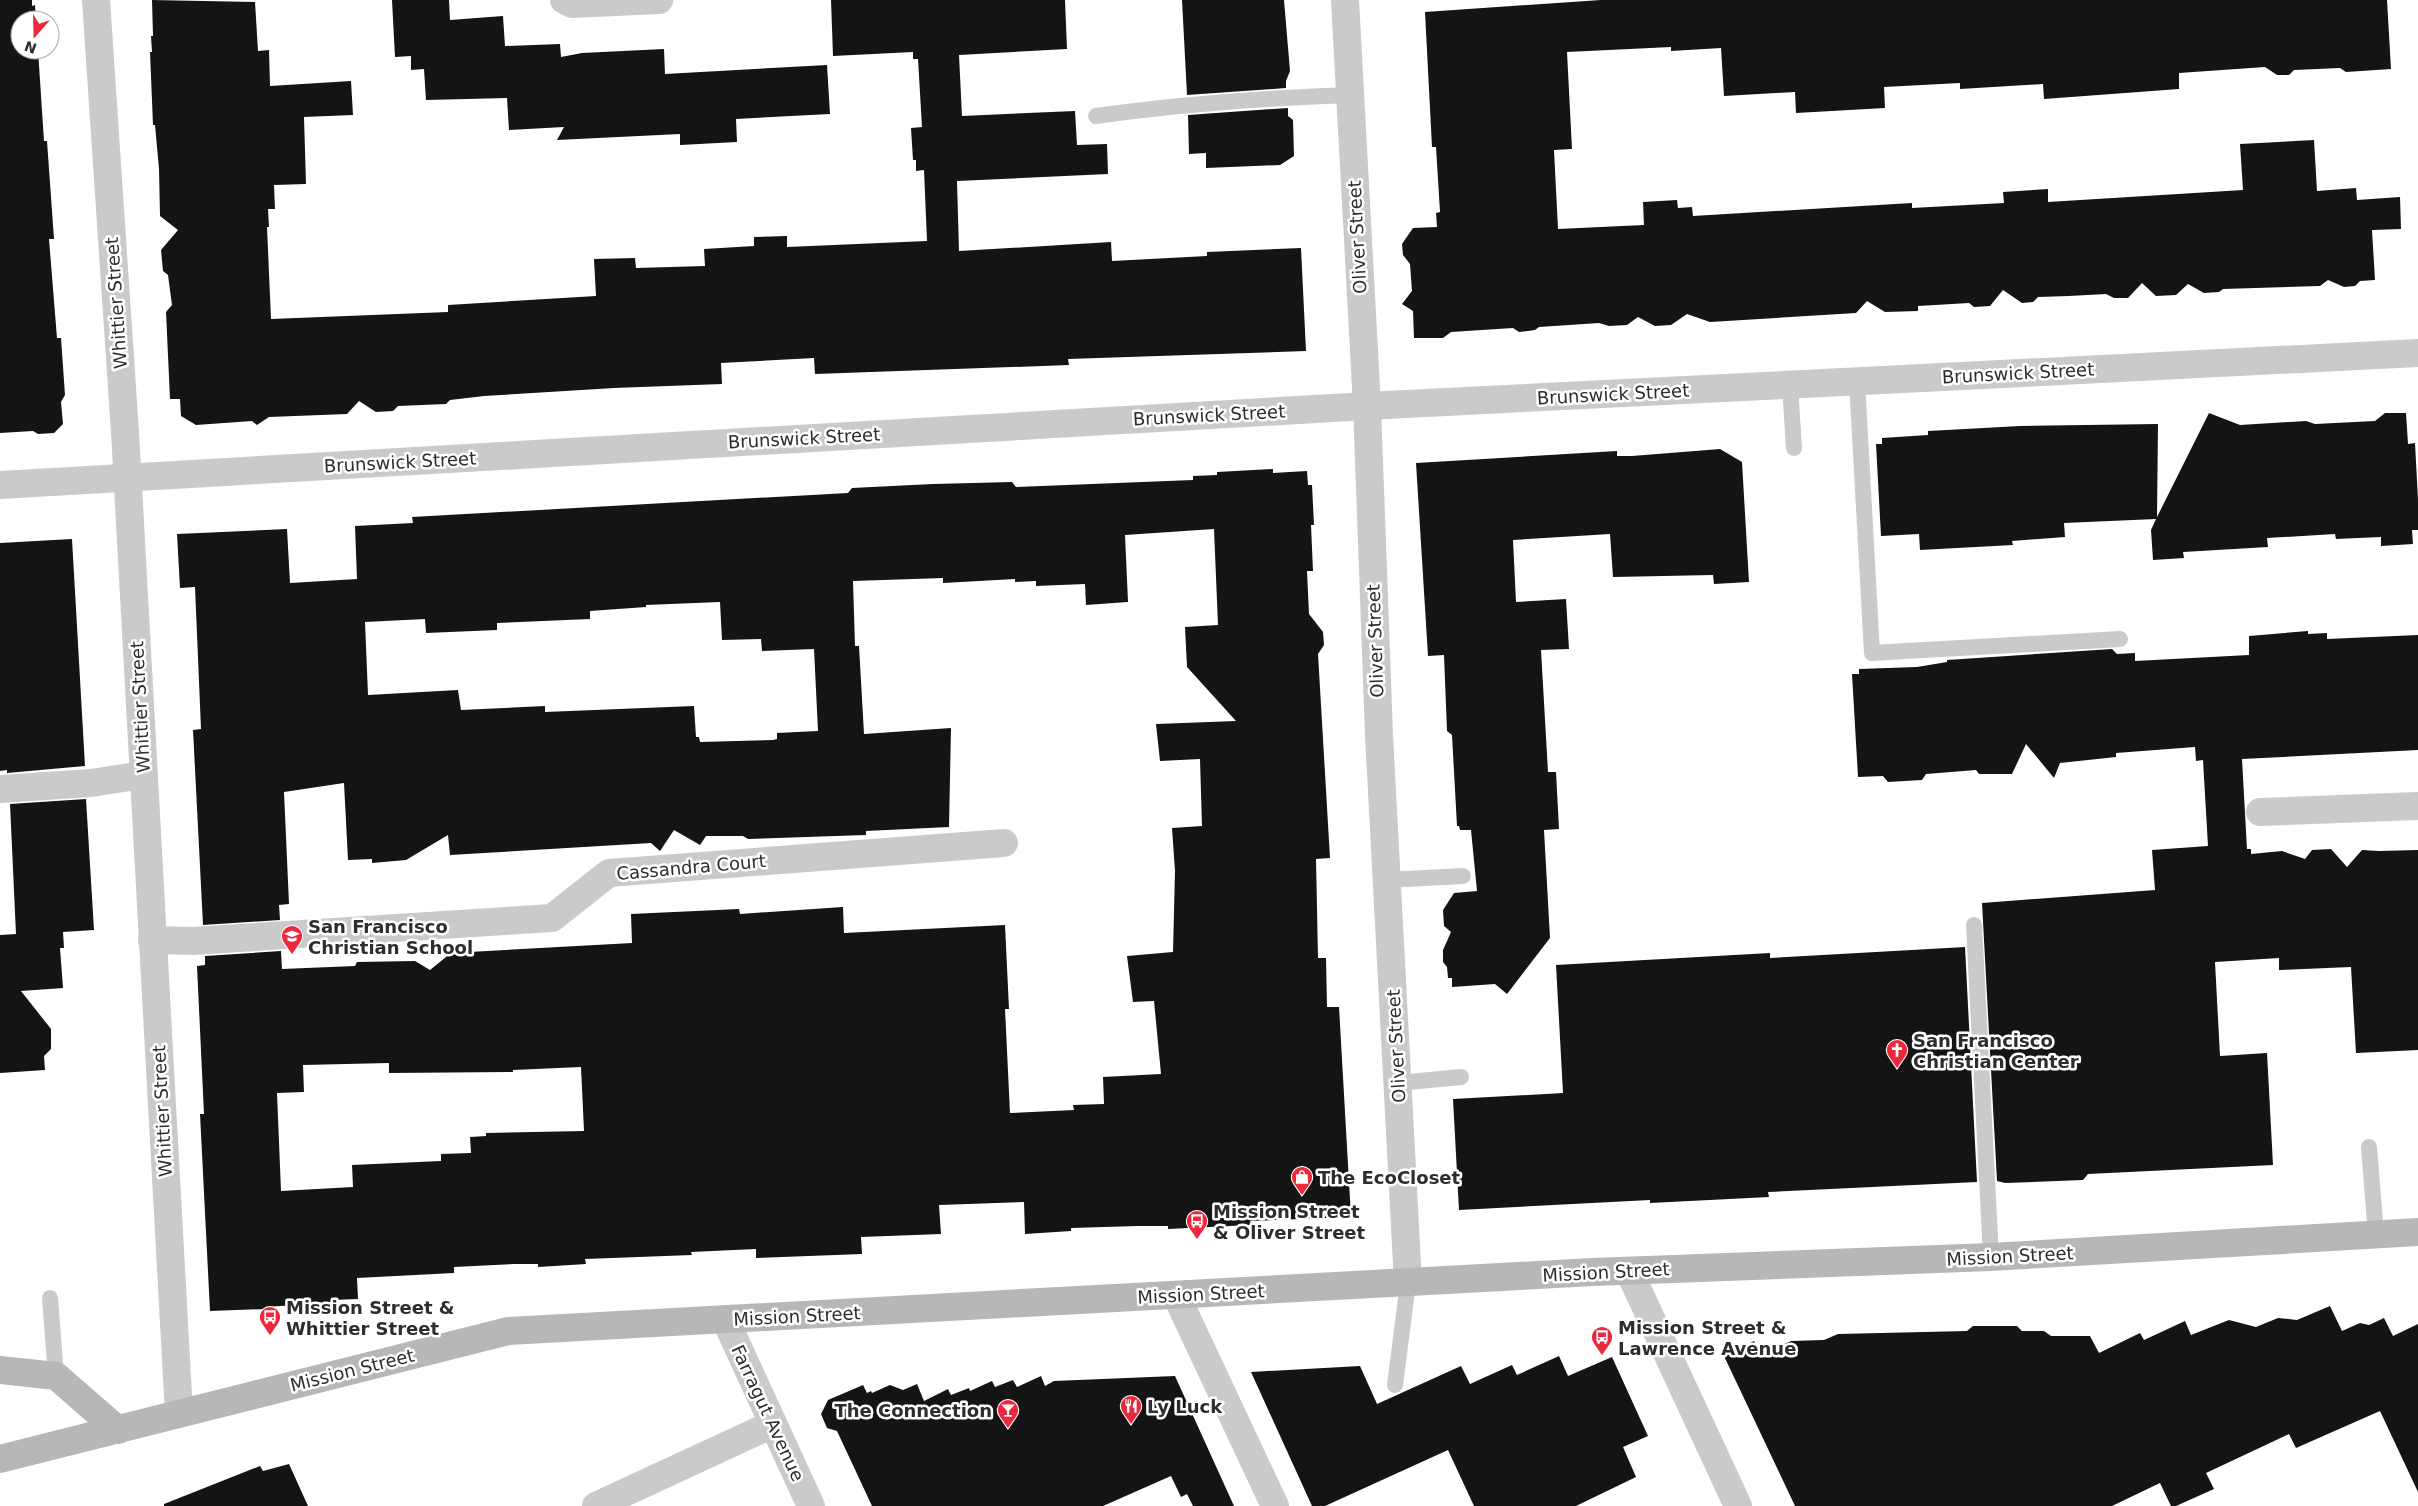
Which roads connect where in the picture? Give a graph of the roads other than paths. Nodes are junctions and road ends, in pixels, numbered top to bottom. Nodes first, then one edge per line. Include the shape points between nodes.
1 (96, 0) edge
2 (564, 0) edge
3 (660, 0) edge
4 (1345, 0) edge
5 (1349, 95) junction
6 (1096, 116) dead end
7 (2418, 353) edge
8 (1857, 381) junction
9 (1790, 385) junction
10 (1367, 406) junction
11 (1794, 448) dead end
12 (127, 477) junction
13 (0, 485) edge
14 (2120, 639) dead end
15 (143, 775) junction
16 (0, 788) edge
17 (2418, 806) edge
18 (2260, 812) dead end
19 (1004, 843) dead end
20 (1463, 876) dead end
21 (1386, 880) junction
22 (1974, 925) dead end
23 (152, 940) junction
24 (1461, 1077) dead end
25 (1398, 1083) junction
26 (2369, 1147) dead end
27 (2418, 1232) edge
28 (2376, 1235) junction
29 (1991, 1257) junction
30 (1629, 1271) junction
31 (1408, 1282) junction
32 (1176, 1295) junction
33 (50, 1298) dead end
34 (725, 1319) junction
35 (0, 1370) edge
36 (56, 1376) junction
37 (1395, 1385) dead end
38 (179, 1414) junction
39 (774, 1424) junction
40 (118, 1430) junction
41 (0, 1459) edge
42 (596, 1506) edge
43 (811, 1506) edge
44 (1275, 1506) edge
45 (1738, 1506) edge

1 - 12 street, Whittier Street
2 - 3 street via 572,4
4 - 5 street, Oliver Street
5 - 6 lane via 1266,98
5 - 10 street, Oliver Street
7 - 8 street, Brunswick Street
8 - 9 street, Brunswick Street
8 - 14 lane via 1872,653
9 - 10 street, Brunswick Street
9 - 11 lane
10 - 12 street, Brunswick Street
10 - 21 street, Oliver Street
12 - 13 street, Brunswick Street
12 - 15 street, Whittier Street
15 - 16 street
15 - 23 street, Whittier Street
17 - 18 street
19 - 23 street, Cassandra Court via 609,873 552,918 193,941
20 - 21 lane
21 - 25 street, Oliver Street
22 - 29 lane
23 - 38 street, Whittier Street
24 - 25 lane
25 - 31 street, Oliver Street
26 - 28 lane
27 - 28 main road, Mission Street
28 - 29 main road, Mission Street
29 - 30 main road, Mission Street
30 - 31 main road, Mission Street
30 - 45 street
31 - 32 main road, Mission Street
31 - 37 lane
32 - 34 main road, Mission Street
32 - 44 street
33 - 36 lane
34 - 38 main road, Mission Street via 508,1331
34 - 39 street, Farragut Avenue
35 - 36 main road
36 - 40 main road
38 - 40 main road, Mission Street
39 - 42 street
39 - 43 street, Farragut Avenue
40 - 41 main road, Mission Street

